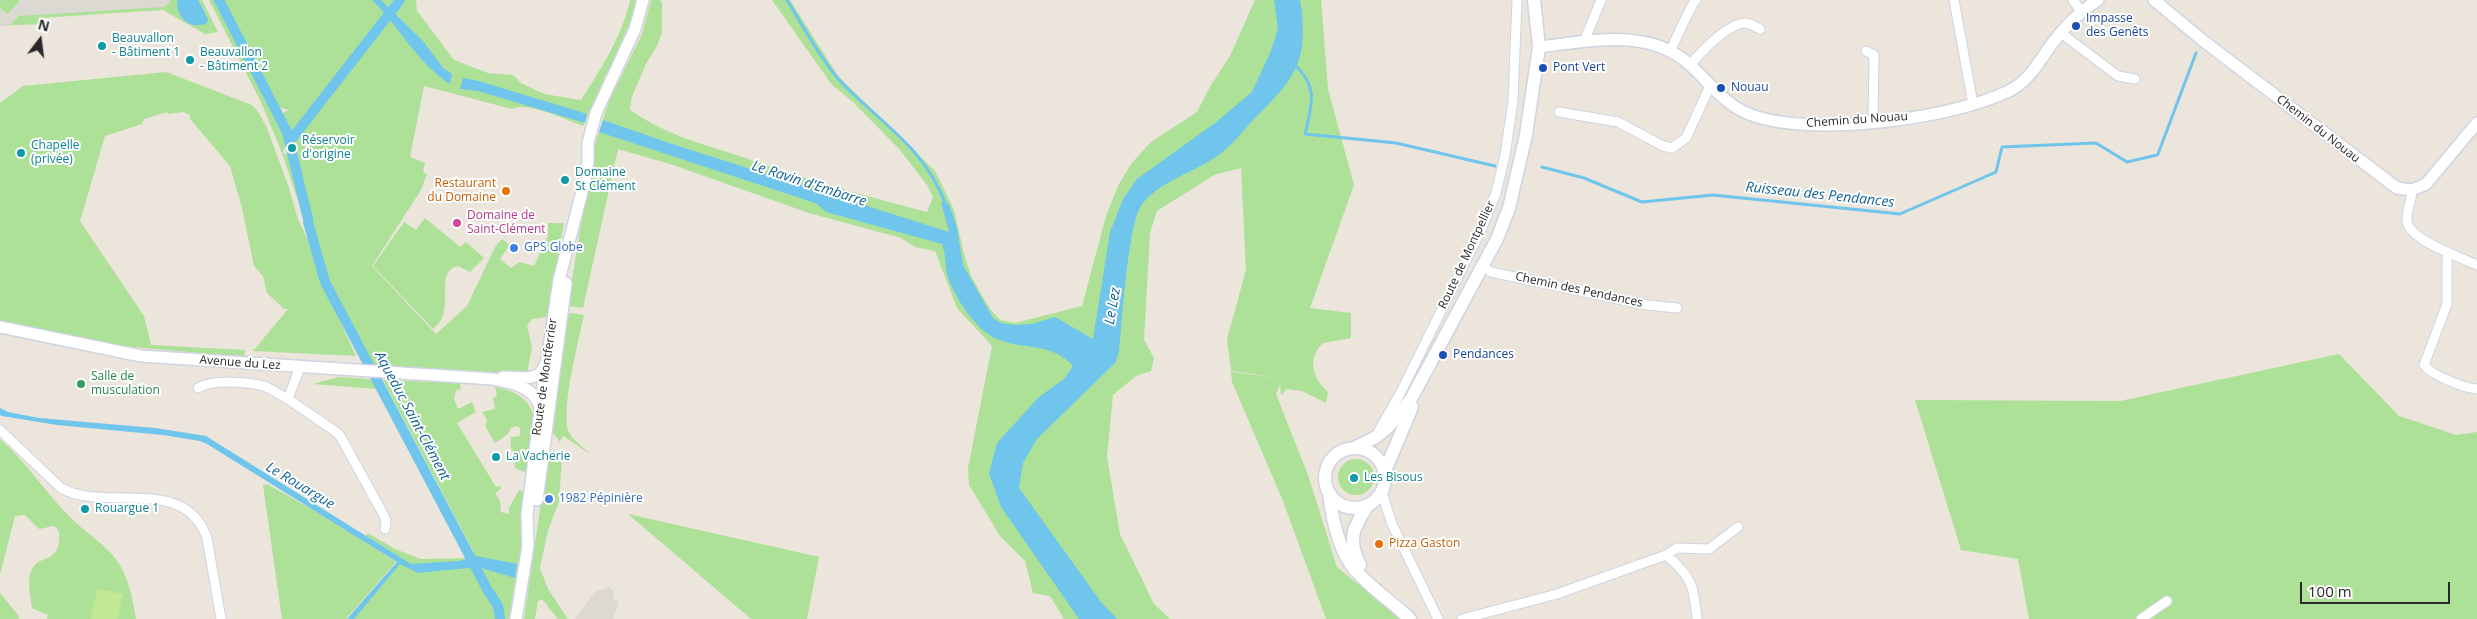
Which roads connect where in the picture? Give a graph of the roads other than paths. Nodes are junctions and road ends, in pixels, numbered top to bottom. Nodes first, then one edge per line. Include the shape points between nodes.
1 (643, 0) edge
2 (1517, 0) edge
3 (1534, 0) edge
4 (1601, 0) edge
5 (1696, 0) edge
6 (1954, 0) edge
7 (2073, 0) edge
8 (2098, 0) edge
9 (2154, 0) edge
10 (2081, 11) junction
11 (1760, 29) dead end
12 (2061, 33) junction
13 (1584, 42) junction
14 (1539, 47) junction
15 (1670, 51) junction
16 (1866, 51) dead end
17 (1690, 65) junction
18 (2135, 79) dead end
19 (1710, 86) junction
20 (1973, 104) junction
21 (1559, 112) dead end
22 (1873, 122) junction
23 (2477, 123) edge
24 (2412, 190) junction
25 (570, 240) junction
26 (2450, 253) junction
27 (2477, 265) edge
28 (1482, 266) junction
29 (1677, 308) dead end
30 (0, 327) edge
31 (546, 363) junction
32 (300, 367) junction
33 (1428, 370) junction
34 (526, 383) junction
35 (547, 387) junction
36 (198, 388) dead end
37 (2477, 389) edge
38 (288, 399) junction
39 (540, 410) junction
40 (0, 430) edge
41 (1376, 437) junction
42 (1354, 448) junction
43 (1385, 471) junction
44 (1330, 493) junction
45 (1382, 493) junction
46 (1368, 505) junction
47 (1738, 526) dead end
48 (385, 529) dead end
49 (528, 546) junction
50 (1666, 555) junction
51 (1370, 585) junction
52 (2168, 601) dead end
53 (222, 619) edge
54 (516, 619) edge
55 (1410, 619) edge
56 (1438, 619) edge
57 (1462, 619) edge
58 (1697, 619) edge
59 (2141, 619) edge

1 - 25 street, Route de Montferrier via 630,41 596,113
2 - 41 street, Route de Montpellier via 1513,101 1496,193 1464,265
3 - 14 main road, Route de Montpellier
4 - 13 street
5 - 15 street
6 - 20 street
7 - 10 street
8 - 10 street, Chemin du Nouau
9 - 24 street, Chemin du Nouau via 2373,172 2397,188
10 - 12 street, Chemin du Nouau
11 - 17 street via 1748,24 1738,25 1710,44
12 - 18 street via 2118,76
12 - 20 street, Chemin du Nouau via 2024,81
13 - 14 street, Chemin du Nouau
13 - 15 street, Chemin du Nouau via 1631,40
14 - 28 main road, Route de Montpellier via 1526,135 1509,208
15 - 17 street, Chemin du Nouau
16 - 22 street via 1874,55
17 - 19 street, Chemin du Nouau
19 - 21 street via 1686,138 1672,148 1618,122
19 - 22 street, Chemin du Nouau via 1740,110 1776,122 1829,125
20 - 22 street, Chemin du Nouau
23 - 24 street via 2426,184
24 - 26 street via 2407,215 2409,228 2418,237
25 - 31 street, Route de Montferrier via 559,280
25 - 35 street, Route de Montferrier
26 - 27 street
26 - 37 street via 2447,259 2448,304 2424,365 2430,371
28 - 29 street, Chemin des Pendances via 1491,272
28 - 33 main road, Route de Montpellier
30 - 32 street, Avenue du Lez via 141,356
31 - 34 street via 541,375
31 - 35 street, Route de Montferrier
32 - 34 street, Avenue du Lez
32 - 38 street
33 - 41 main road, Route de Montpellier via 1404,410
33 - 43 main road, Route de Montpellier
34 - 35 street, Avenue du Lez
34 - 39 street via 537,398
35 - 39 street, Route de Montferrier
35 - 49 street, Route de Montferrier via 548,421
36 - 38 street via 217,382 258,386
38 - 48 street via 339,434 386,520
39 - 49 street, Route de Montferrier via 527,515
40 - 53 street via 68,492 96,498 156,499 176,505 190,514 207,538
41 - 42 main road, Route de Montpellier
42 - 43 main road via 1376,456
42 - 44 main road via 1345,450 1331,461 1326,477
43 - 45 main road
44 - 46 main road via 1335,500 1350,507
44 - 51 main road via 1331,511 1347,558
45 - 46 main road
45 - 56 street via 1396,533
46 - 51 main road via 1352,537 1354,552
47 - 50 street via 1709,549 1677,548
49 - 54 street, Route de Montferrier
50 - 57 street via 1557,594
50 - 58 street via 1682,568 1693,584
51 - 55 main road
52 - 59 street

